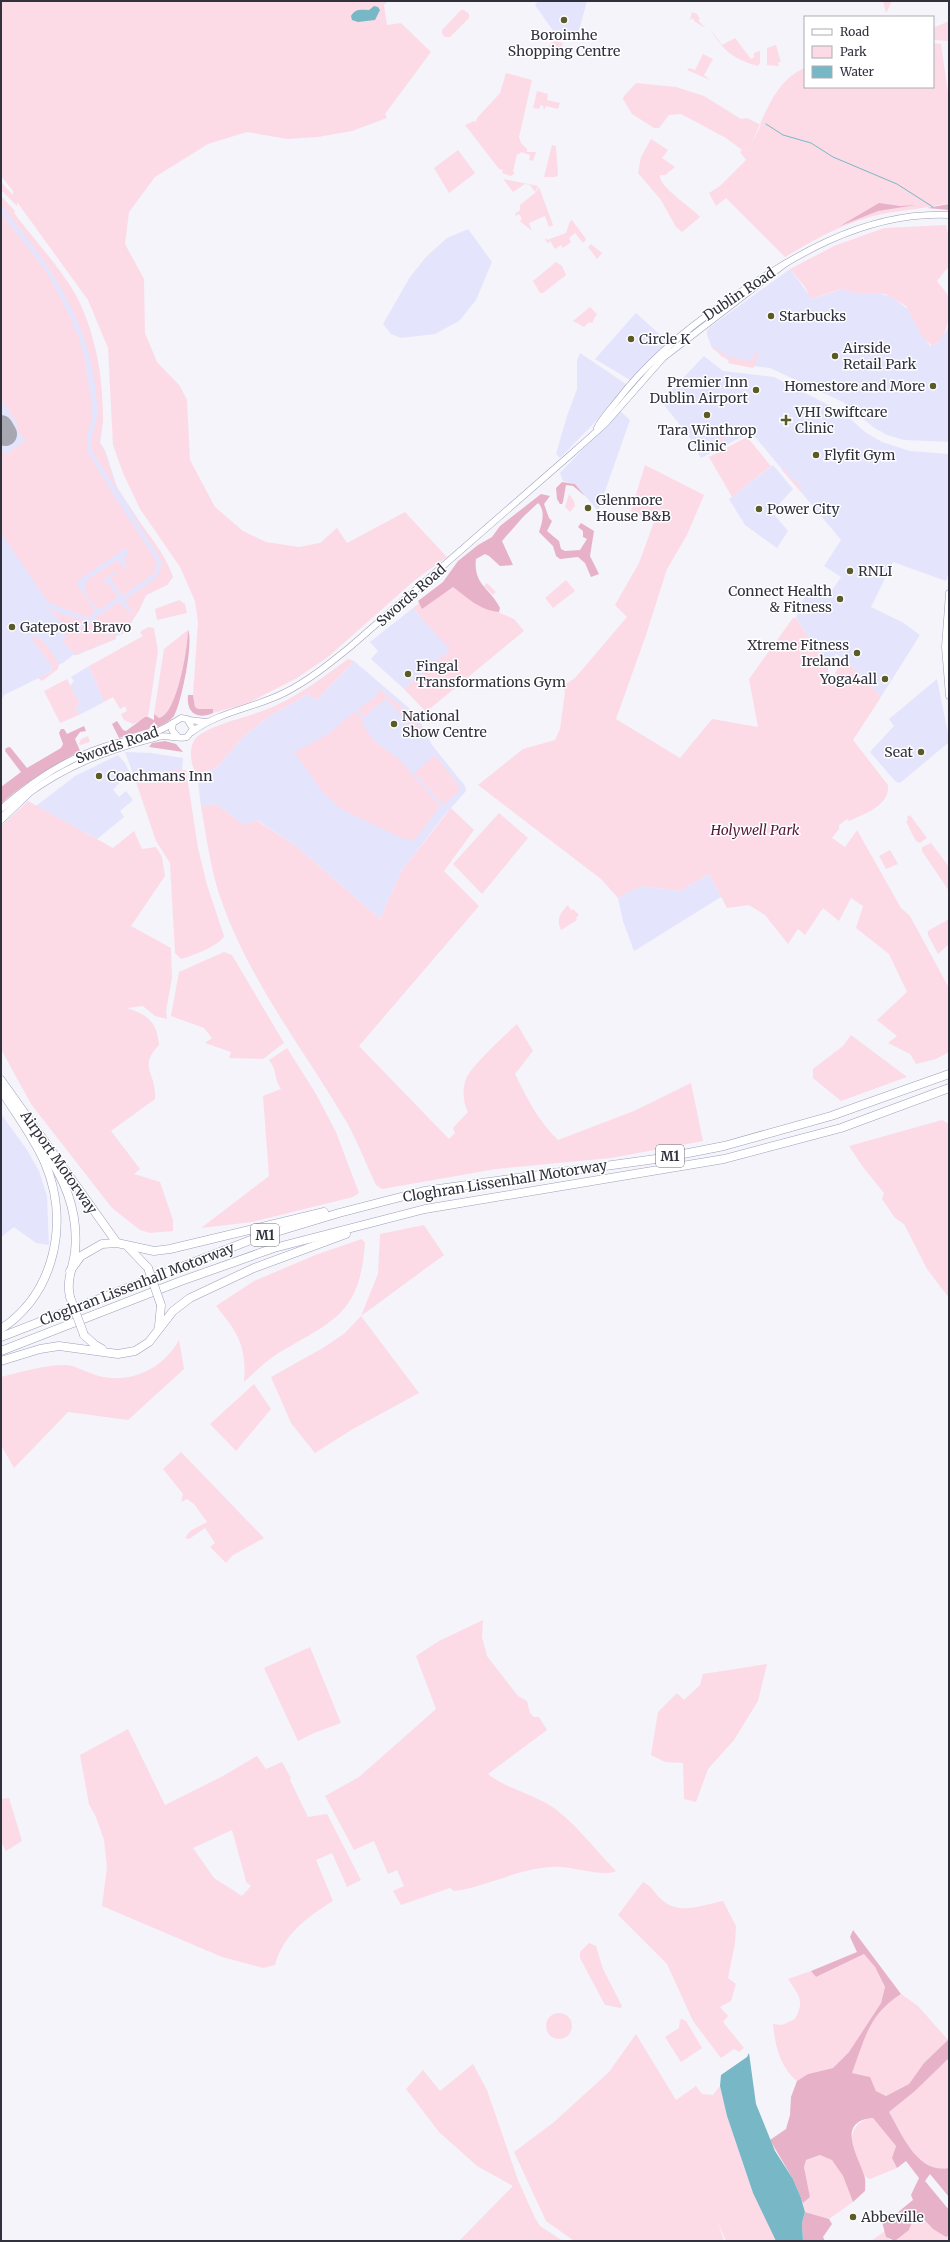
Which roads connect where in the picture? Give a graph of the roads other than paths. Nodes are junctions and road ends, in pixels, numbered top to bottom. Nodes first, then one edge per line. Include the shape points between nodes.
1 (949, 215) edge
2 (694, 329) joint
3 (949, 593) edge
4 (949, 696) edge
5 (189, 720) junction
6 (206, 722) junction
7 (173, 723) junction
8 (192, 732) junction
9 (178, 737) junction
10 (28, 794) junction
11 (1, 809) edge
12 (1, 814) edge
13 (1, 819) edge
14 (949, 1072) edge
15 (1, 1080) edge
16 (949, 1088) edge
17 (1, 1089) edge
18 (949, 1093) edge
19 (841, 1128) junction
20 (424, 1191) junction
21 (402, 1214) junction
22 (118, 1243) junction
23 (127, 1246) junction
24 (70, 1271) junction
25 (159, 1326) junction
26 (1, 1329) edge
27 (1, 1337) edge
28 (1, 1351) edge
29 (106, 1352) junction
30 (1, 1361) edge

1 - 2 main road, Dublin Road via 914,216 864,226 826,241 772,269
2 - 6 main road, Swords Road via 647,365 593,433 415,592 316,674 278,696
3 - 4 main road via 945,647
5 - 6 main road, Swords Road
5 - 7 main road via 181,718
5 - 8 main road
6 - 8 main road, Swords Road
7 - 9 main road via 172,730
7 - 11 main road, Swords Road via 160,731 104,747 75,759 46,776
8 - 9 main road via 188,737
9 - 10 main road, Swords Road via 161,736 106,751 75,765
10 - 12 main road, Swords Road
10 - 13 highway
14 - 20 highway, Cloghran Lissenhall Motorway / M1 via 831,1116 724,1146 663,1158
15 - 22 highway, Airport Motorway
16 - 19 highway, Cloghran Lissenhall Motorway / M1
17 - 24 highway via 60,1175 73,1209 77,1233
17 - 26 highway, Airport Motorway via 30,1134 45,1164 54,1192 57,1224 53,1256 38,1292 21,1313
18 - 19 highway
19 - 21 highway, Cloghran Lissenhall Motorway / M1 via 724,1159
20 - 23 highway, M1 via 170,1249 154,1251
20 - 27 highway, Cloghran Lissenhall Motorway / M1 via 256,1238
21 - 25 highway via 254,1268 190,1298
21 - 28 highway, Cloghran Lissenhall Motorway / M1 via 274,1248
22 - 23 highway, M1
22 - 24 highway, M1 via 102,1244 88,1250 74,1262
23 - 25 highway, M1, bridge via 148,1268 161,1305
24 - 29 highway, bridge via 70,1297 84,1335
25 - 29 highway, M1 via 142,1348 126,1353
29 - 30 highway, M1 via 75,1347 54,1347

